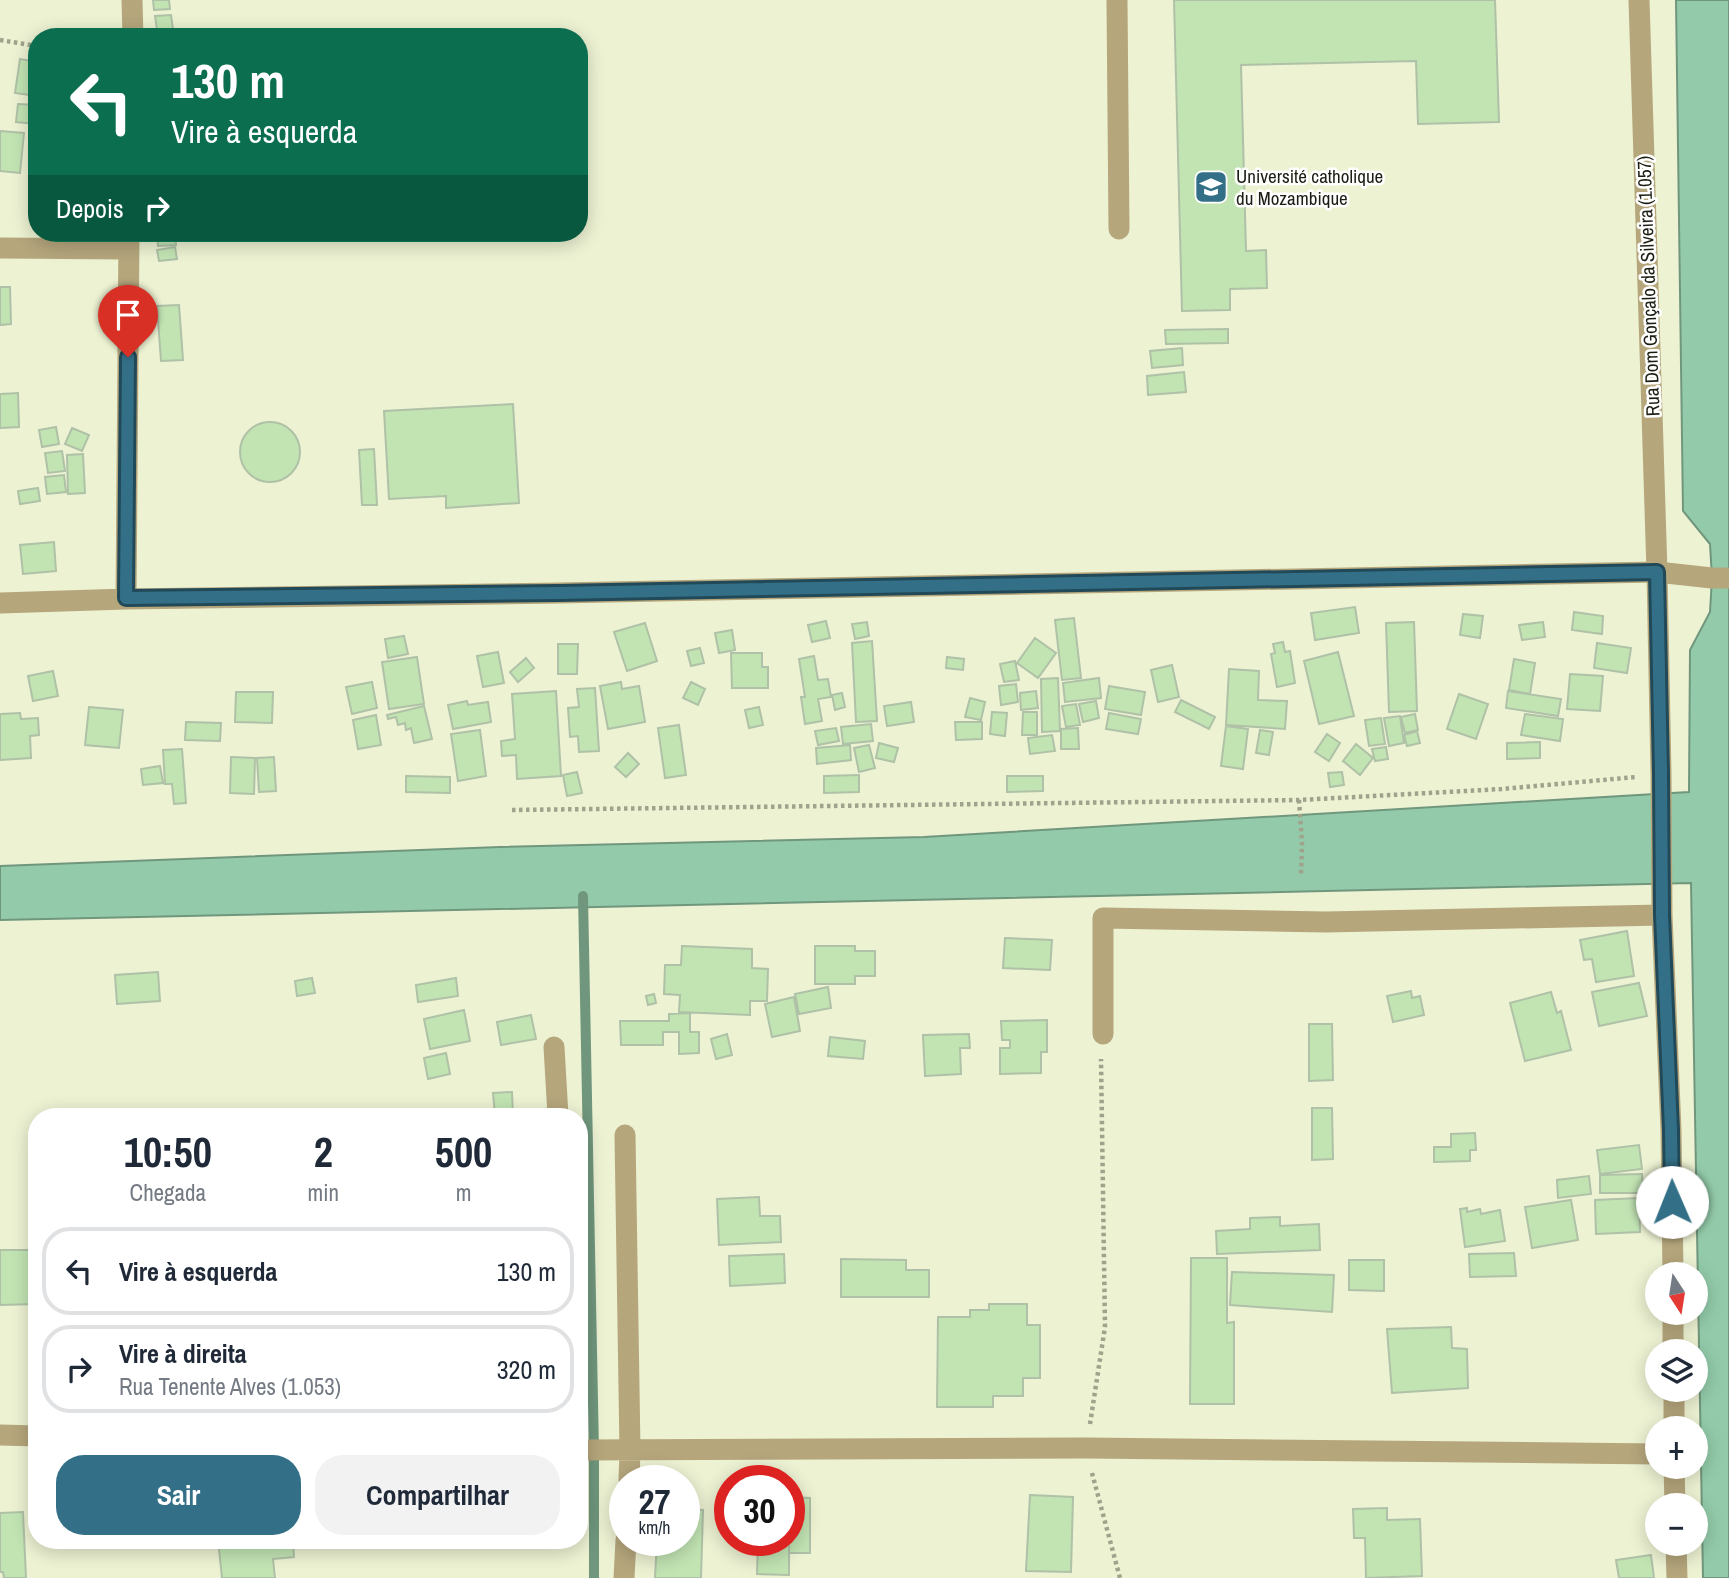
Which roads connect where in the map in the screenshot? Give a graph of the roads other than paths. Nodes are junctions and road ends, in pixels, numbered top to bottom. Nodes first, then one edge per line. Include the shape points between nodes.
1 (132, 0) edge
2 (1117, 0) edge
3 (1639, 0) edge
4 (133, 28) edge
5 (1119, 229) dead end
6 (111, 242) edge
7 (129, 242) edge
8 (0, 248) edge
9 (1657, 572) junction
10 (1721, 578) edge
11 (126, 598) junction
12 (0, 603) edge
13 (1662, 915) junction
14 (1103, 1034) road end
15 (554, 1047) dead end
16 (558, 1108) edge
17 (625, 1135) dead end
18 (1672, 1262) edge
19 (0, 1435) edge
20 (28, 1436) edge
21 (588, 1450) edge
22 (630, 1451) junction
23 (1645, 1454) edge
24 (630, 1465) edge
25 (625, 1556) edge
26 (1676, 1556) edge
27 (624, 1578) edge
28 (1677, 1578) edge

1 - 4 street
2 - 5 street
3 - 9 street, Rua Dom Gonçalo da Silveira (1.057)
6 - 8 street
7 - 11 street
9 - 10 street
9 - 11 street
9 - 13 street, Rua Dom Gonçalo da Silveira (1.057)
11 - 12 street
13 - 14 street via 1326,922 1103,918
13 - 18 street, Rua Dom Gonçalo da Silveira (1.057)
15 - 16 street
17 - 22 street
19 - 20 street
21 - 22 street
22 - 23 street via 1086,1448
22 - 24 street
25 - 27 street
26 - 28 street

